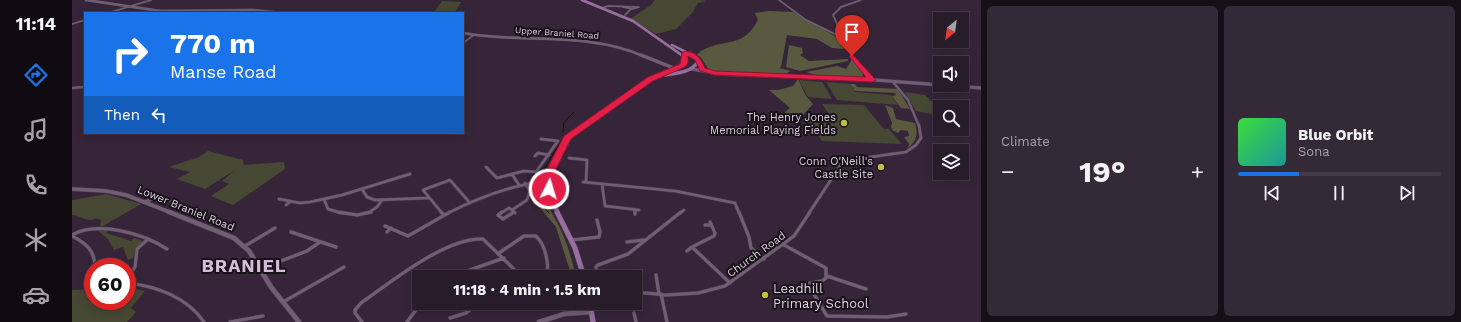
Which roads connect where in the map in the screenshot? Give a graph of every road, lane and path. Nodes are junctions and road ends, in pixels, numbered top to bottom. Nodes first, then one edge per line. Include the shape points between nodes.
1 (86, 0) edge
2 (151, 0) edge
3 (582, 0) edge
4 (779, 0) edge
5 (861, 0) edge
6 (126, 7) junction
7 (623, 7) junction
8 (602, 8) junction
9 (631, 9) junction
10 (111, 12) edge
11 (171, 12) edge
12 (171, 12) edge
13 (267, 12) edge
14 (626, 15) dead end
15 (84, 20) edge
16 (72, 24) edge
17 (464, 33) edge
18 (474, 35) junction
19 (837, 35) junction
20 (661, 40) junction
21 (464, 43) edge
22 (691, 53) junction
23 (684, 58) junction
24 (698, 62) junction
25 (677, 68) junction
26 (691, 70) junction
27 (714, 73) junction
28 (656, 77) junction
29 (872, 80) junction
30 (893, 82) junction
31 (84, 87) edge
32 (72, 88) edge
33 (981, 88) edge
34 (541, 139) dead end
35 (549, 155) junction
36 (535, 156) dead end
37 (569, 158) dead end
38 (486, 167) dead end
39 (410, 174) dead end
40 (512, 174) junction
41 (549, 181) junction
42 (525, 183) junction
43 (602, 184) junction
44 (519, 185) junction
45 (72, 189) edge
46 (362, 189) junction
47 (279, 198) dead end
48 (428, 198) junction
49 (324, 199) junction
50 (382, 200) junction
51 (291, 201) junction
52 (144, 202) junction
53 (470, 203) junction
54 (181, 204) dead end
55 (286, 205) dead end
56 (512, 210) junction
57 (684, 210) dead end
58 (635, 214) dead end
59 (444, 215) junction
60 (597, 220) dead end
61 (705, 225) dead end
62 (385, 226) dead end
63 (275, 228) dead end
64 (391, 228) junction
65 (291, 232) dead end
66 (387, 232) dead end
67 (72, 235) edge
68 (147, 240) junction
69 (572, 240) junction
70 (644, 240) junction
71 (320, 242) junction
72 (627, 242) dead end
73 (784, 245) junction
74 (244, 246) junction
75 (336, 247) dead end
76 (692, 248) junction
77 (166, 249) dead end
78 (687, 251) dead end
79 (499, 253) junction
80 (94, 258) edge
81 (136, 258) edge
82 (504, 258) junction
83 (764, 259) junction
84 (344, 267) dead end
85 (260, 269) junction
86 (470, 270) edge
87 (515, 270) edge
88 (547, 270) edge
89 (582, 270) edge
90 (597, 270) edge
91 (656, 275) dead end
92 (827, 276) junction
93 (730, 283) junction
94 (136, 285) edge
95 (866, 289) dead end
96 (642, 293) edge
97 (660, 294) junction
98 (283, 302) junction
99 (416, 310) edge
100 (470, 310) edge
101 (570, 310) edge
102 (591, 312) joint
103 (572, 313) junction
104 (634, 313) dead end
105 (906, 314) dead end
106 (263, 316) dead end
107 (827, 316) junction
108 (450, 318) dead end
109 (830, 320) dead end
110 (204, 322) edge
111 (230, 322) edge
112 (300, 322) edge
113 (362, 322) edge
114 (407, 322) edge
115 (539, 322) edge
116 (593, 322) edge
117 (636, 322) edge
118 (667, 322) edge

1 - 6 street
2 - 6 street
3 - 8 main road
4 - 19 street
5 - 19 street via 833,13 838,28
6 - 10 street
6 - 11 street
7 - 8 street
7 - 9 street
7 - 9 street via 639,7
8 - 20 main road via 633,21
9 - 14 street
12 - 13 street
15 - 16 street
17 - 18 street, Upper Braniel Road
18 - 21 street
18 - 25 street, Upper Braniel Road via 611,44 628,49 653,62
19 - 29 street
20 - 22 main road
20 - 23 main road
22 - 23 main road via 684,54
22 - 24 main road
23 - 25 main road via 685,63
24 - 26 main road
24 - 27 street via 702,69
25 - 26 main road
25 - 28 main road
26 - 27 street
26 - 28 main road
27 - 29 street
28 - 41 main road via 567,138 552,165
29 - 30 street
30 - 33 street
30 - 73 street, Church Road via 911,104 920,133 919,141 906,152 842,163 798,232
31 - 32 street
34 - 35 street via 558,141
35 - 36 street via 538,153
35 - 40 street via 536,172
37 - 43 street via 586,159 588,161 584,182
38 - 40 street via 497,178
39 - 46 street
40 - 44 street
41 - 42 street
41 - 69 main road via 551,198
42 - 44 street
42 - 56 street via 530,189 529,198
43 - 58 street via 605,206 637,210
43 - 83 street via 675,191 735,203 752,248
44 - 53 street
45 - 52 street, Lower Braniel Road via 112,192
46 - 49 street
46 - 50 street via 368,198
47 - 51 street
48 - 50 street via 414,201
48 - 53 street via 424,190 426,188 450,180
48 - 59 street
49 - 50 street via 328,209 352,216 370,212
49 - 51 street via 305,203
51 - 55 street
52 - 54 street via 158,196
52 - 74 street, Lower Braniel Road via 220,231
53 - 59 street
56 - 56 street via 514,213 503,219 498,215 509,208
57 - 70 street
59 - 64 street via 408,236
60 - 69 street via 599,237
61 - 76 street via 711,224 714,236
62 - 64 street
63 - 74 street
64 - 66 street
65 - 71 street
67 - 68 street via 80,230 101,228
67 - 80 street via 90,247
68 - 77 street
68 - 81 street via 137,249
69 - 89 main road
70 - 72 street
70 - 90 street via 624,256 597,265
71 - 75 street
71 - 85 street via 307,251
73 - 83 street, Church Road
73 - 92 street via 800,256 824,265
74 - 85 street, Lower Braniel Road
76 - 78 street
76 - 93 street
79 - 82 street
79 - 88 street via 528,234 536,234 540,238
79 - 113 street via 483,239 478,238 441,250 361,303 355,313
82 - 86 street
82 - 87 street
83 - 93 street, Church Road
84 - 98 street
85 - 98 street, Lower Braniel Road
91 - 97 street
92 - 95 street
92 - 107 street via 822,281 810,283 809,286
93 - 97 street, Church Road via 708,292
94 - 110 street via 150,287 188,304 198,312
96 - 97 street, Church Road
97 - 118 street
98 - 112 street, Lower Braniel Road
99 - 114 street
100 - 108 street
101 - 103 street
102 - 103 street
102 - 116 main road
103 - 115 street
104 - 117 street
105 - 107 street via 887,318
106 - 111 street
107 - 109 street

